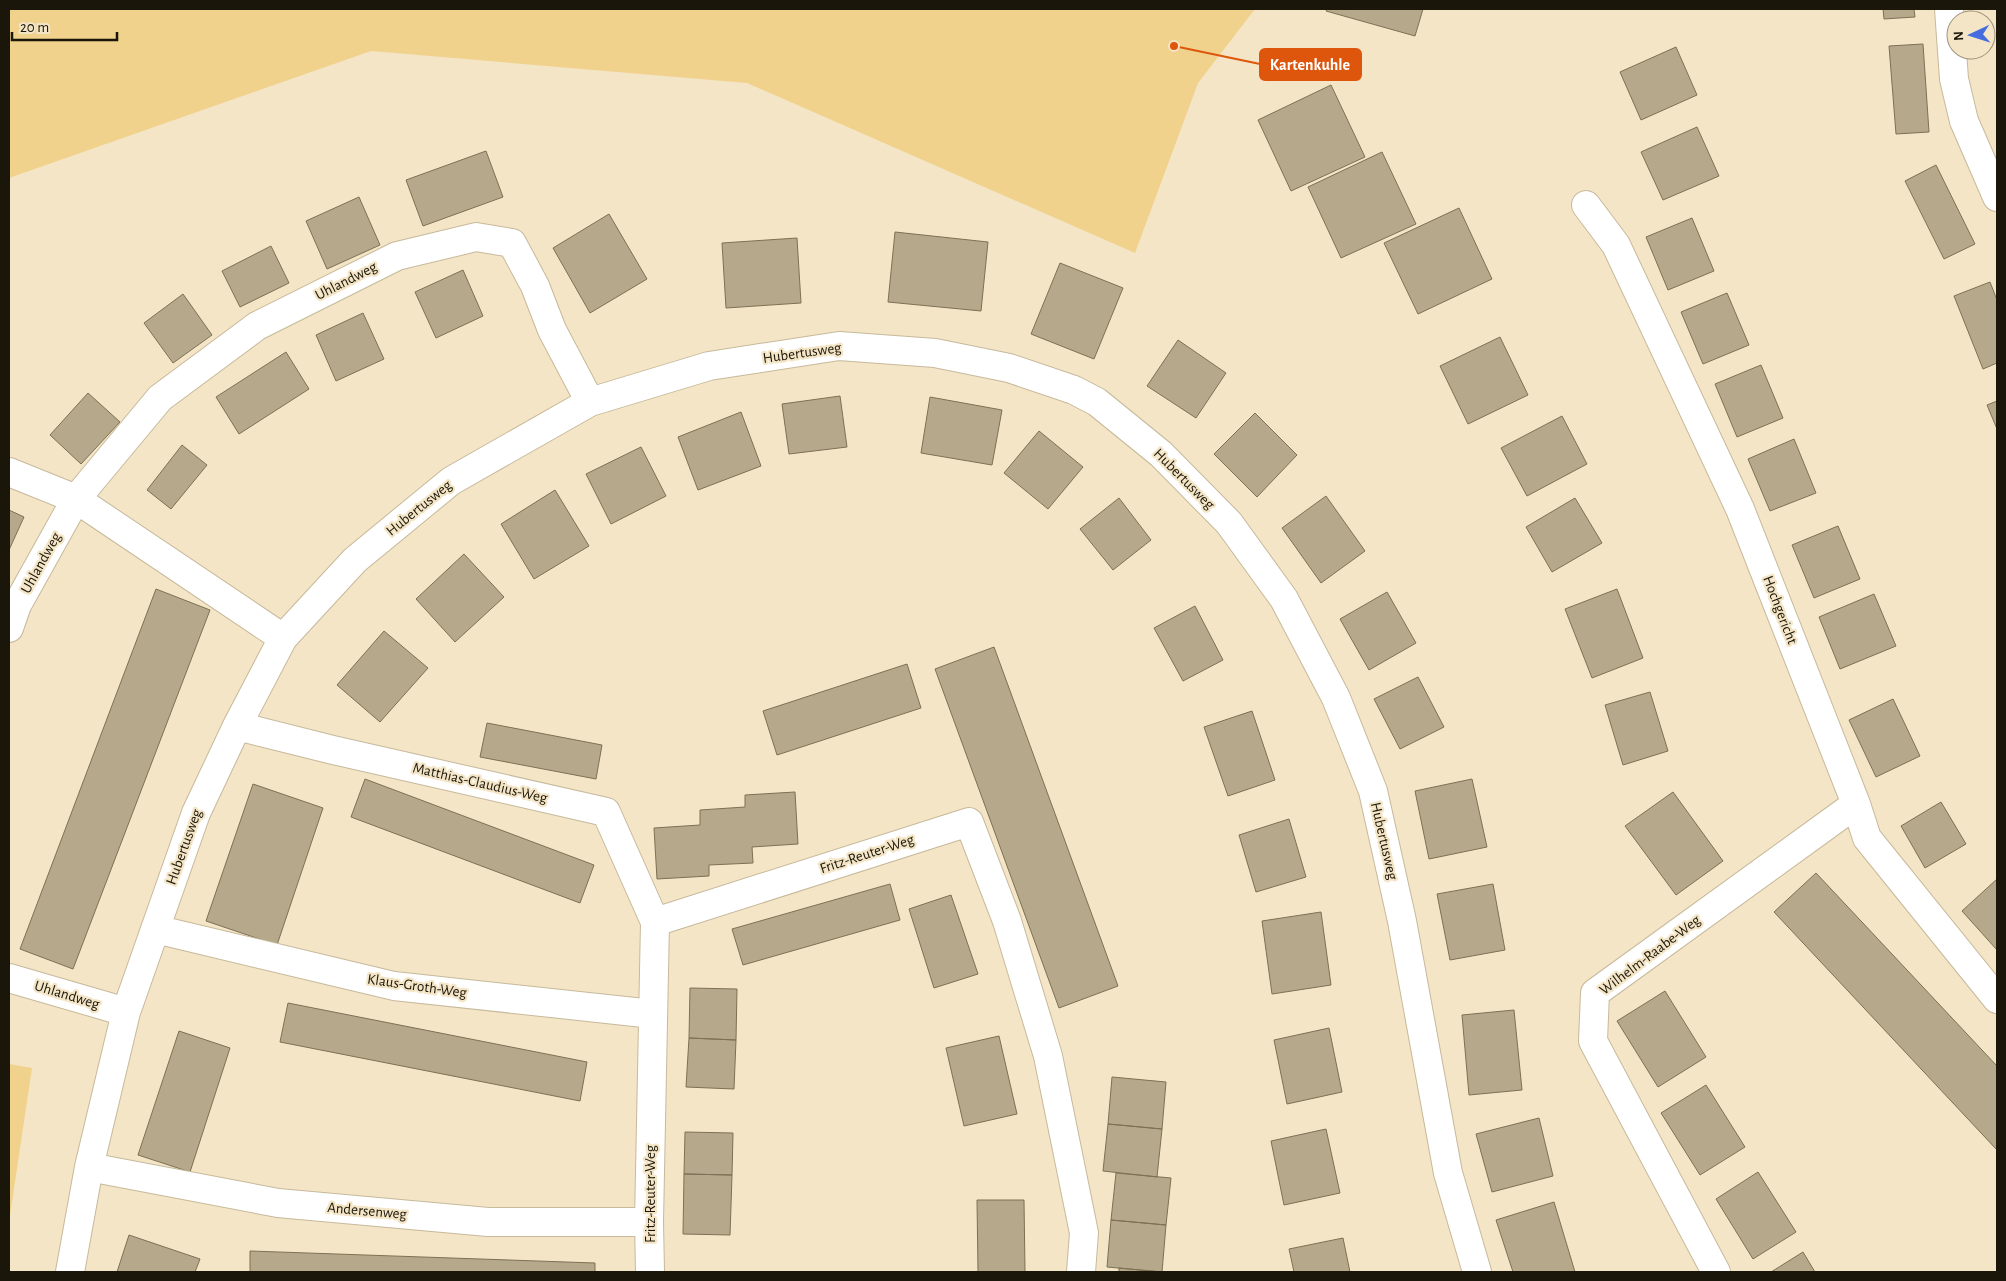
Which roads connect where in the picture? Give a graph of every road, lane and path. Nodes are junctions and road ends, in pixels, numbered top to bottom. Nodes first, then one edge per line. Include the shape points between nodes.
1 (1949, 9) edge
2 (1997, 197) edge
3 (1586, 205) dead end
4 (590, 402) junction
5 (9, 472) edge
6 (76, 499) junction
7 (9, 628) edge
8 (283, 638) junction
9 (237, 726) junction
10 (1856, 804) junction
11 (655, 922) junction
12 (155, 929) junction
13 (9, 978) edge
14 (1997, 999) edge
15 (126, 1012) junction
16 (653, 1014) junction
17 (88, 1167) junction
18 (649, 1222) junction
19 (70, 1272) edge
20 (650, 1272) edge
21 (1081, 1272) edge
22 (1477, 1272) edge
23 (1716, 1272) edge

1 - 2 street via 1954,79 1964,121
3 - 10 street, Hochgericht via 1616,245 1740,509
4 - 6 street, Uhlandweg via 512,243 476,237 397,256 257,326 160,398
4 - 8 street, Hubertusweg via 451,481 355,560
4 - 22 street, Hubertusweg via 709,366 840,346 936,353 1009,368 1074,390 1097,402 1161,454 1229,523 1284,599 1336,698 1373,790 1402,921 1448,1173
5 - 6 street
6 - 7 street, Uhlandweg via 17,605
6 - 8 street
8 - 9 street, Hubertusweg
9 - 11 street, Matthias-Claudius-Weg via 606,812
9 - 12 street, Hubertusweg via 196,813
10 - 14 street, Hochgericht via 1867,838
10 - 23 street, Wilhelm-Raabe-Weg via 1595,993 1593,1041
11 - 16 street, Fritz-Reuter-Weg
11 - 21 street, Fritz-Reuter-Weg via 969,822 1007,921 1048,1056 1084,1233
12 - 15 street, Hubertusweg
12 - 16 street, Klaus-Groth-Weg via 394,986
13 - 15 street, Uhlandweg
15 - 17 street, Hubertusweg
16 - 18 street, Fritz-Reuter-Weg
17 - 18 street, Andersenweg via 278,1203 488,1222
17 - 19 street, Hubertusweg
18 - 20 street, Fritz-Reuter-Weg

